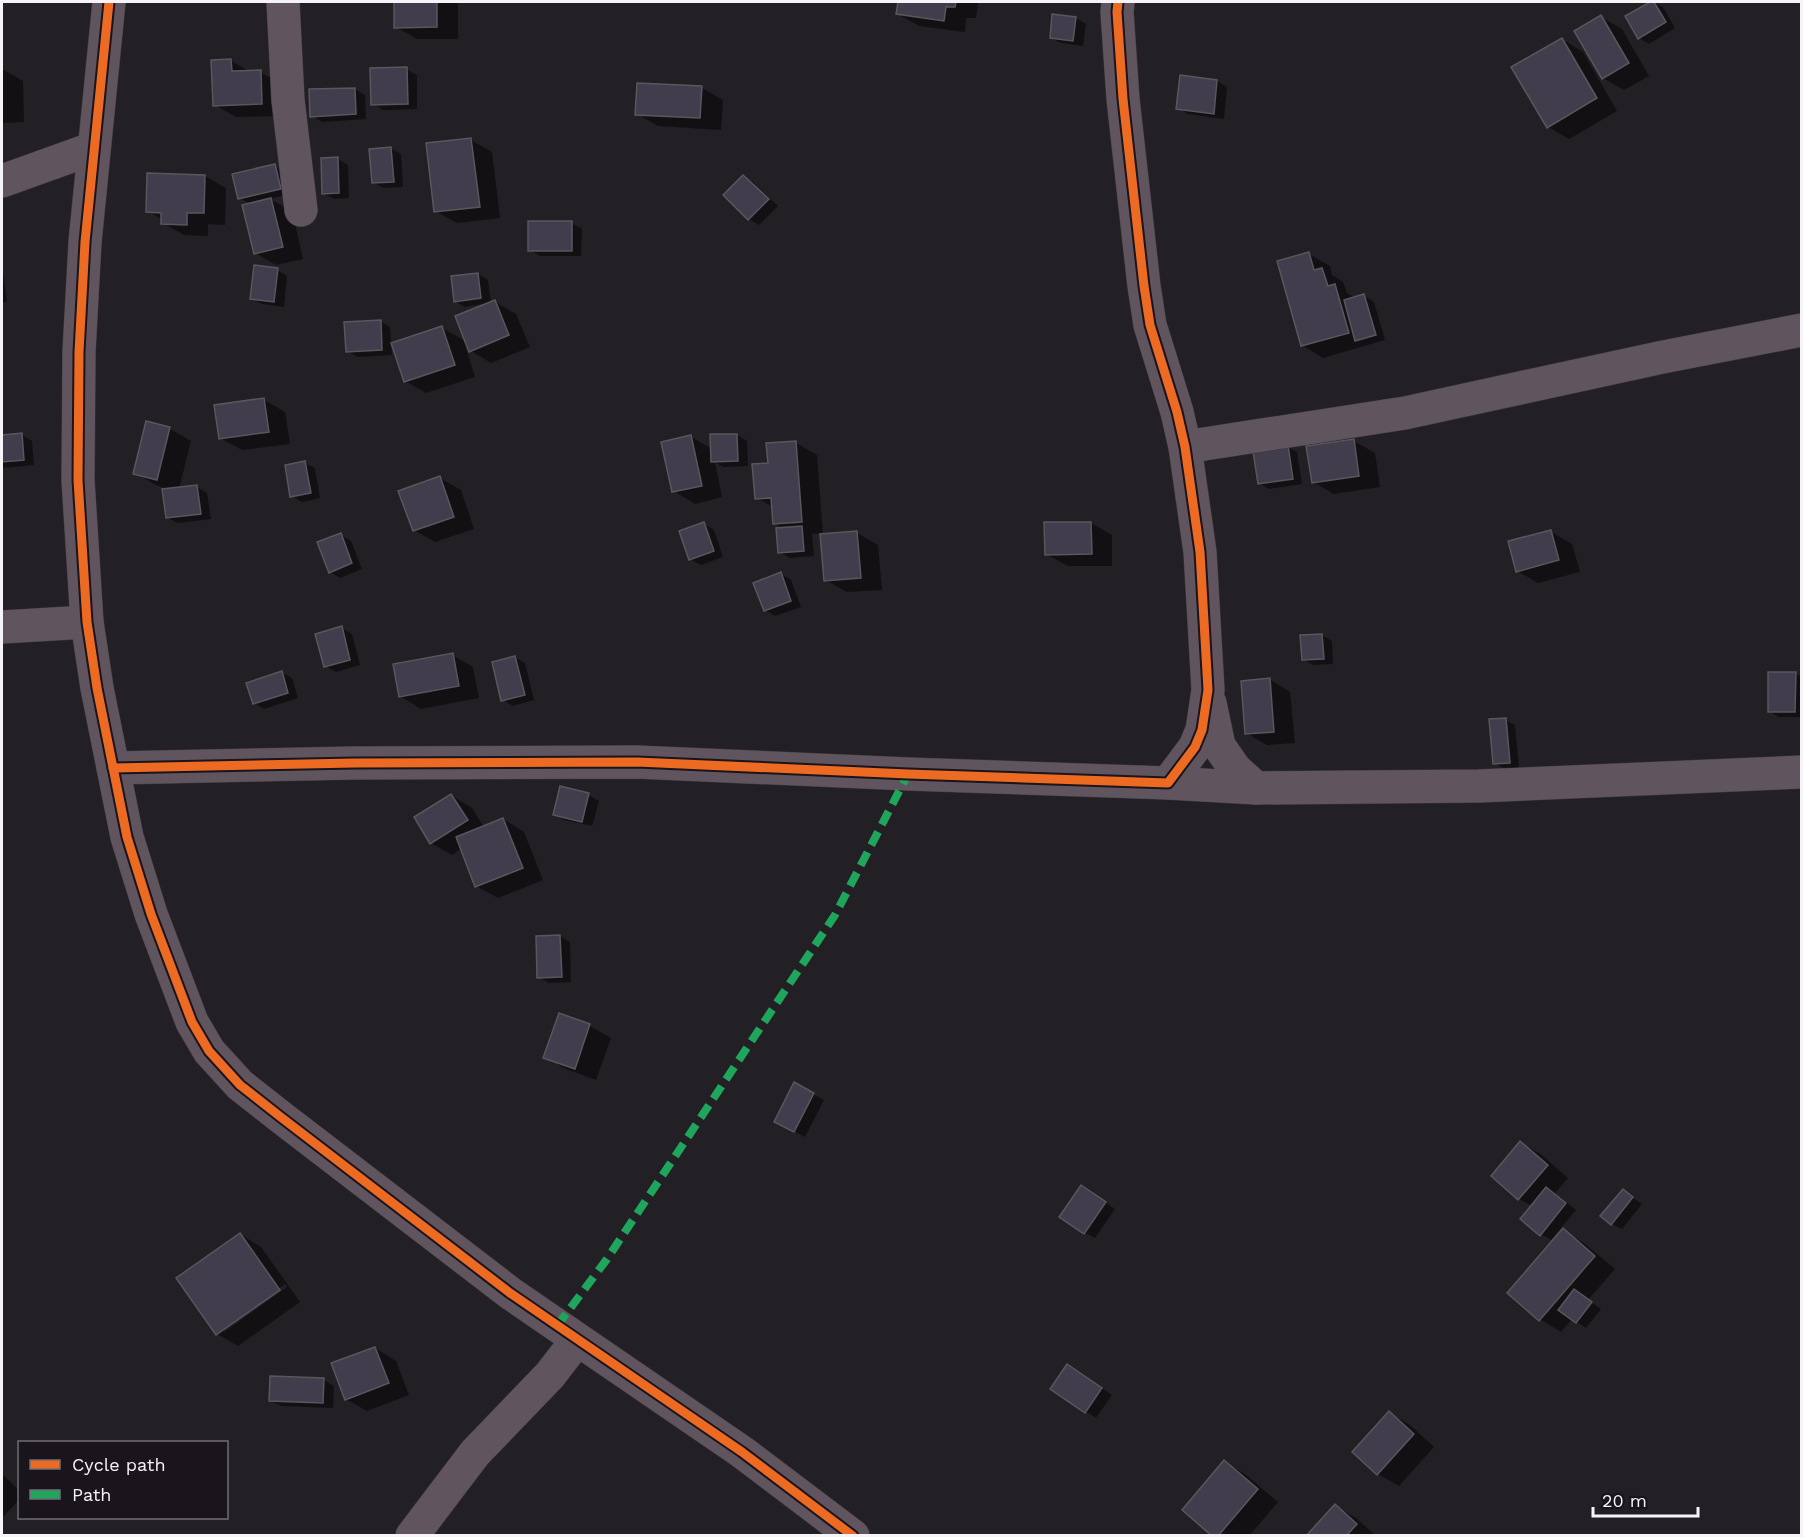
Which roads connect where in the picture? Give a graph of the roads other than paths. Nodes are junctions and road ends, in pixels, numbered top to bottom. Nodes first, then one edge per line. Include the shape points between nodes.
1 (109, 2) edge
2 (283, 2) edge
3 (1118, 2) edge
4 (94, 148) junction
5 (2, 181) edge
6 (301, 210) dead end
7 (1802, 330) edge
8 (1185, 447) junction
9 (87, 622) junction
10 (2, 627) edge
11 (1208, 690) junction
12 (113, 768) junction
13 (1802, 772) edge
14 (1168, 783) junction
15 (1256, 788) junction
16 (577, 1340) junction
17 (412, 1536) edge
18 (853, 1536) edge

1 - 4 street
2 - 6 street via 288,100
3 - 8 street via 1144,286 1150,324
4 - 5 street
4 - 9 street via 79,352 78,480
7 - 8 street via 1405,413
8 - 11 street via 1200,552
9 - 10 street
9 - 12 street
11 - 14 street via 1202,730 1195,747
11 - 15 street via 1219,746 1235,769
12 - 14 street via 637,762
12 - 16 street via 127,837 151,914 192,1022 209,1051 240,1085 273,1112
13 - 15 street via 1479,786
14 - 15 street
16 - 17 street via 550,1375 475,1453
16 - 18 street via 742,1452

